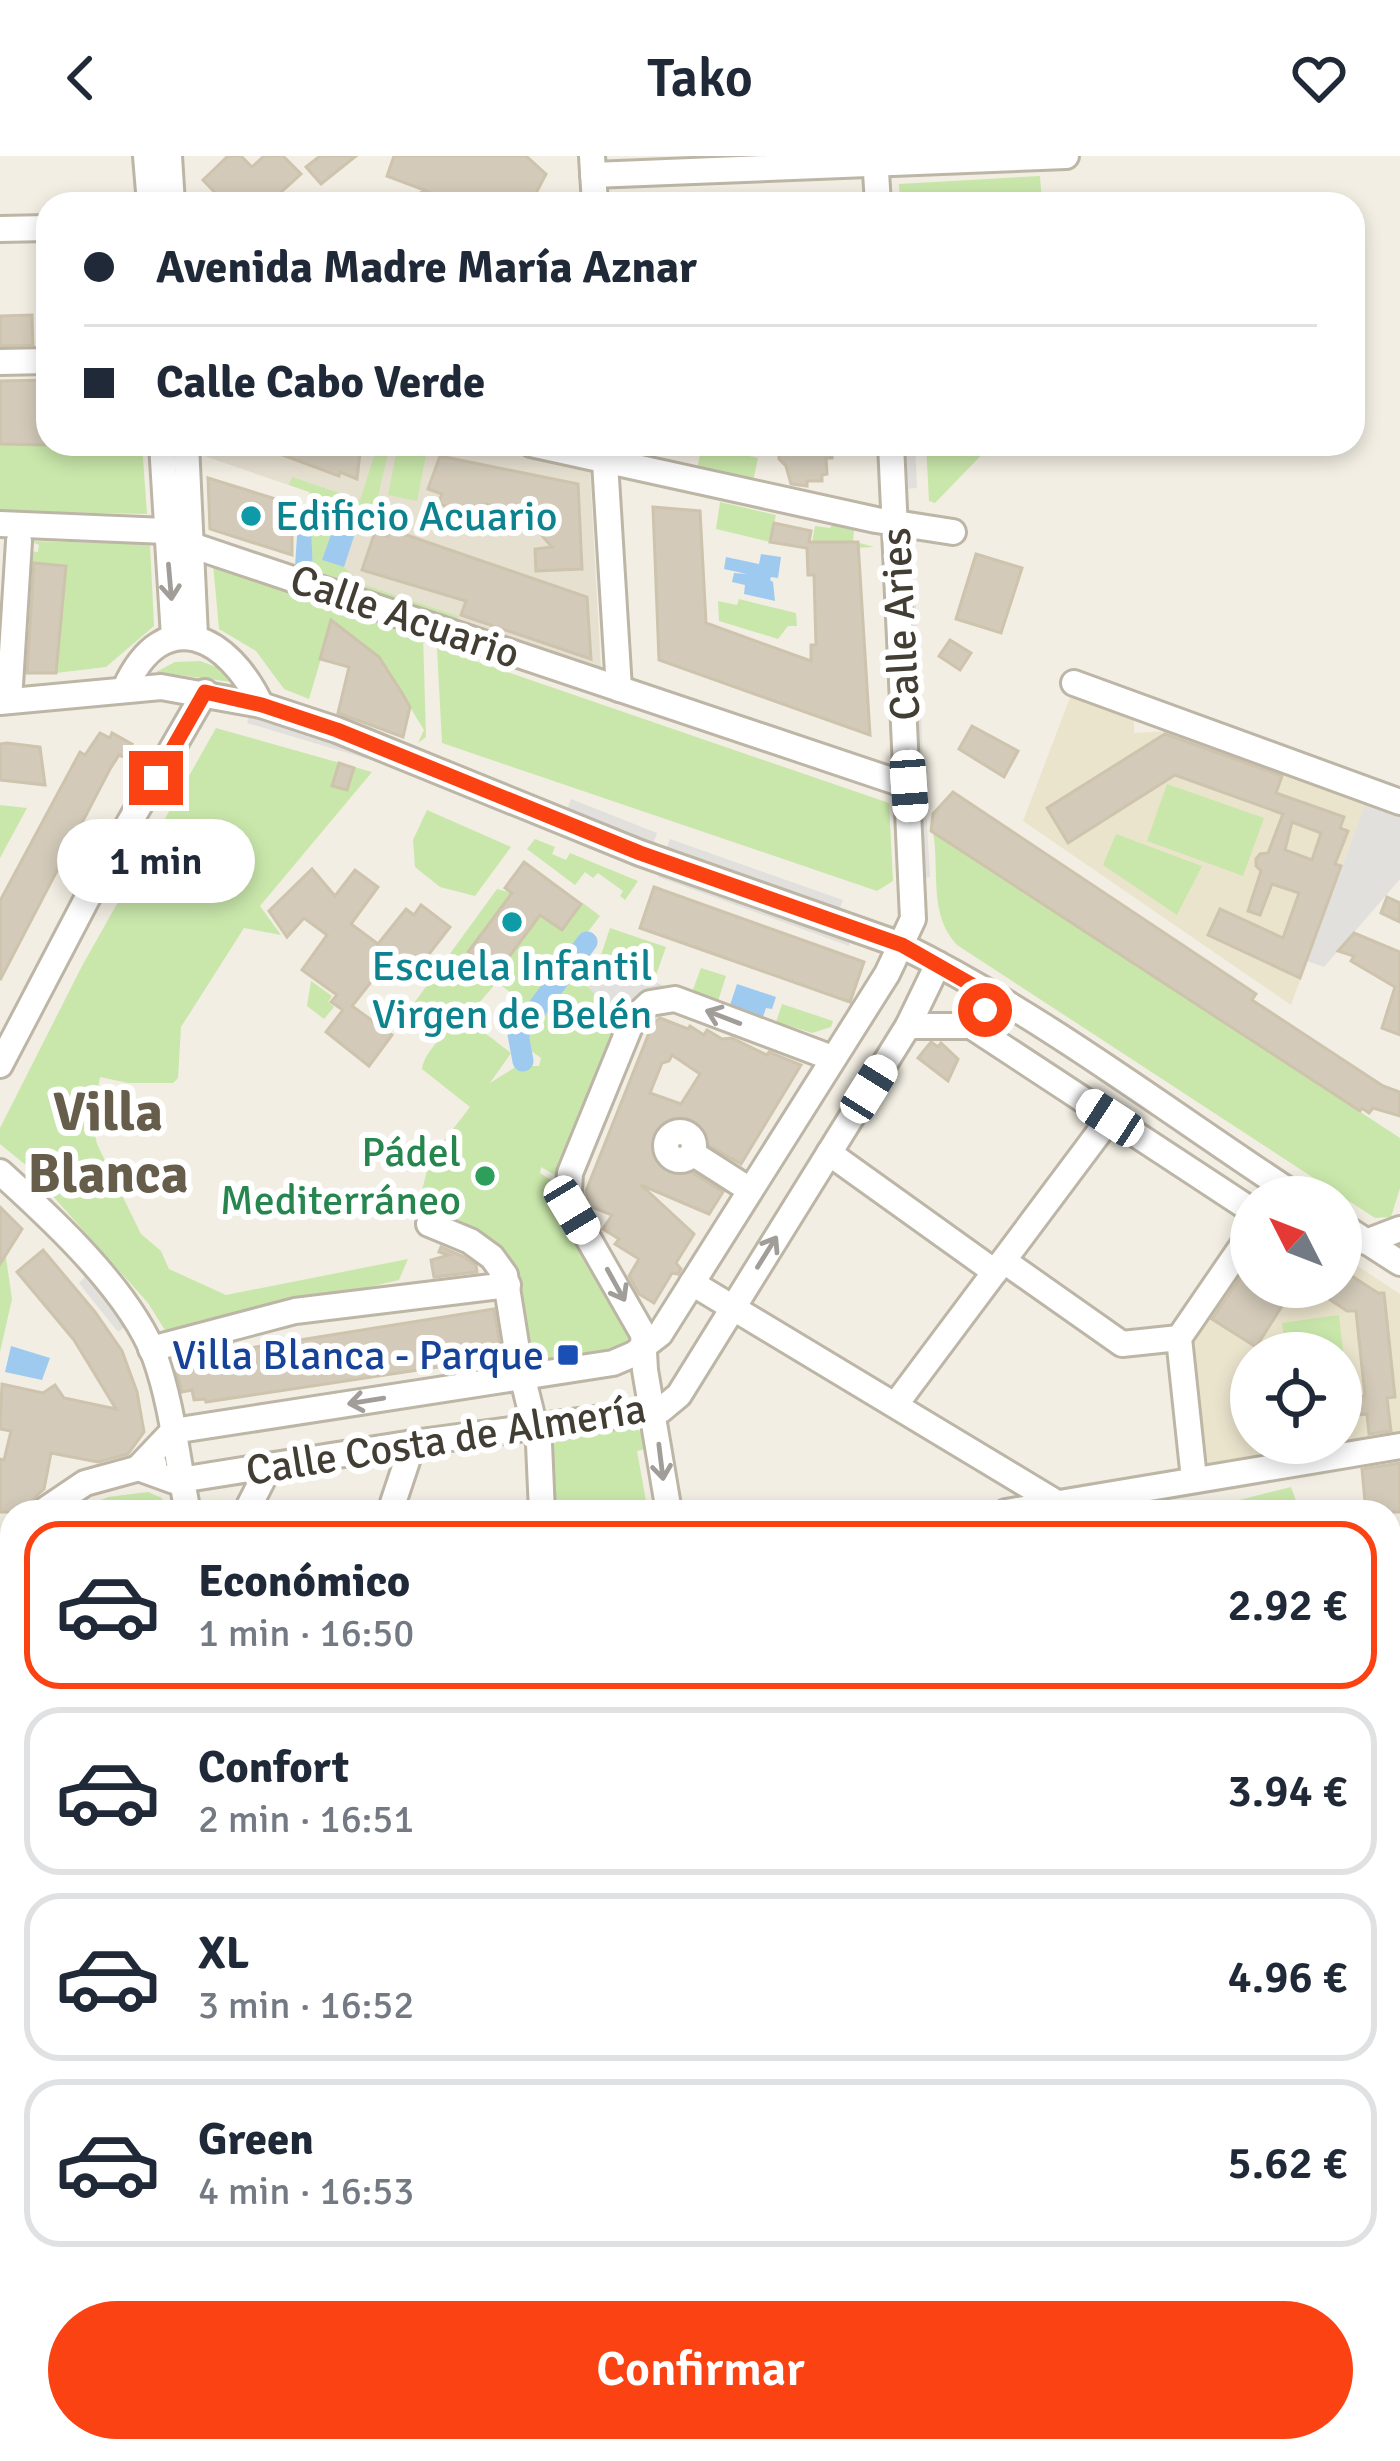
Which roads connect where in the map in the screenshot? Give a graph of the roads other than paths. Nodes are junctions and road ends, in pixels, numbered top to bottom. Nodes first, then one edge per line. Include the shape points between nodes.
1 (146, 156) edge
2 (169, 156) edge
3 (1066, 156) edge
4 (876, 161) edge
5 (731, 163) edge
6 (593, 166) edge
7 (149, 192) edge
8 (171, 192) edge
9 (877, 192) edge
10 (36, 228) edge
11 (0, 230) edge
12 (36, 361) edge
13 (0, 362) edge
14 (163, 456) edge
15 (187, 456) edge
16 (604, 456) edge
17 (620, 456) edge
18 (892, 456) edge
19 (896, 524) junction
20 (166, 531) junction
21 (953, 532) dead end
22 (9, 533) edge
23 (191, 545) junction
24 (184, 636) junction
25 (1075, 683) dead end
26 (125, 688) junction
27 (619, 689) junction
28 (205, 692) junction
29 (5, 701) edge
30 (262, 705) junction
31 (909, 786) junction
32 (1400, 802) edge
33 (902, 945) junction
34 (938, 964) junction
35 (887, 974) junction
36 (922, 996) junction
37 (995, 998) junction
38 (908, 1026) junction
39 (971, 1026) junction
40 (832, 1058) junction
41 (0, 1065) edge
42 (1110, 1118) junction
43 (829, 1153) junction
44 (692, 1154) dead end
45 (0, 1172) edge
46 (1266, 1176) edge
47 (750, 1190) junction
48 (1230, 1196) edge
49 (429, 1224) dead end
50 (1400, 1229) edge
51 (1362, 1239) edge
52 (1366, 1242) junction
53 (1400, 1263) edge
54 (1230, 1264) edge
55 (1000, 1266) junction
56 (692, 1283) junction
57 (508, 1285) junction
58 (734, 1309) junction
59 (1180, 1338) junction
60 (151, 1348) junction
61 (645, 1348) junction
62 (523, 1376) junction
63 (896, 1404) junction
64 (652, 1412) junction
65 (535, 1426) junction
66 (173, 1431) junction
67 (413, 1443) junction
68 (1400, 1446) edge
69 (269, 1467) junction
70 (139, 1468) junction
71 (179, 1469) junction
72 (1194, 1479) junction
73 (59, 1500) edge
74 (185, 1500) edge
75 (252, 1500) edge
76 (393, 1500) edge
77 (541, 1500) edge
78 (667, 1500) edge
79 (1053, 1500) edge
80 (1075, 1500) edge

1 - 7 street
2 - 8 street
3 - 4 street
4 - 5 street
4 - 9 street
5 - 6 street
10 - 11 street
12 - 13 street
14 - 20 street
15 - 23 street
16 - 27 street
17 - 19 street
18 - 19 street, Calle Aries
19 - 21 street
19 - 31 street, Calle Aries
20 - 22 street
20 -> 24 street
22 - 29 street
23 - 24 street
23 - 27 street, Calle Acuario
24 - 26 street via 134,668
24 - 30 street via 226,652
25 - 32 street
26 - 28 street
26 - 29 street
27 - 31 street, Calle Acuario
28 - 30 street
28 - 41 street
30 - 33 street
31 - 33 street, Calle Aries via 915,900
33 - 34 street
33 - 35 street, Calle Costa de Almería
34 - 36 street, Calle Costa de Almería
34 - 37 street
35 - 36 street
35 - 40 street, Calle Costa de Almería
36 - 38 street, Calle Costa de Almería
37 - 39 street
37 - 46 street
38 - 39 street
38 - 43 street, Calle Costa de Almería
39 - 42 street
40 - 47 street, Calle Costa de Almería
40 -> 61 street via 675,999 650,1003 633,1019 569,1191
42 - 48 street
42 - 55 street
43 - 55 street
58 -> 43 street, Calle Costa de Almería
44 - 47 street
45 - 60 street via 123,1302
47 - 56 street, Calle Costa de Almería
49 - 57 street via 485,1251
50 - 52 street
51 - 52 street
52 - 53 street
54 - 59 street
55 - 59 street via 1122,1344
55 - 63 street
56 - 58 street
56 - 61 street, Calle Costa de Almería
57 - 60 street via 295,1311
57 - 62 street
58 - 63 street
58 - 64 street, Calle Costa de Almería via 675,1400
59 - 72 street
60 - 66 street
61 - 62 street, Calle Costa de Almería via 613,1363
61 - 64 street
62 - 65 street
62 -> 66 street, Calle Costa de Almería
63 - 79 street
64 - 65 street, Calle Costa de Almería
64 -> 78 street
65 - 67 street, Calle Costa de Almería
65 - 77 street
66 - 70 street
66 - 71 street
67 - 69 street, Calle Costa de Almería
67 - 76 street
68 - 72 street
69 - 71 street, Calle Costa de Almería
69 - 75 street
70 - 71 street, Calle Costa de Almería via 159,1479
70 - 73 street
71 - 74 street
72 - 80 street

